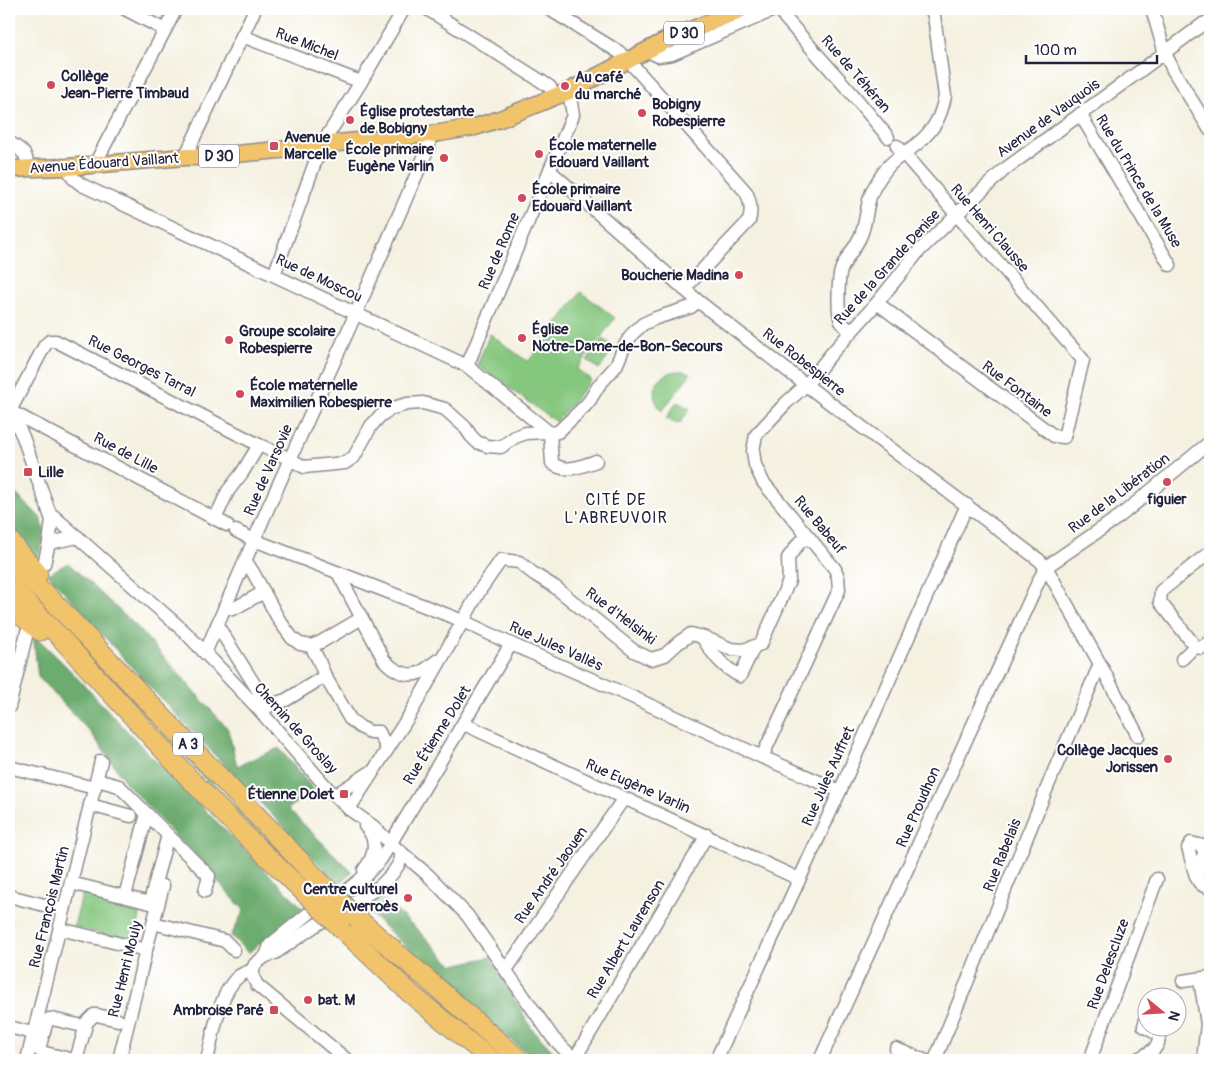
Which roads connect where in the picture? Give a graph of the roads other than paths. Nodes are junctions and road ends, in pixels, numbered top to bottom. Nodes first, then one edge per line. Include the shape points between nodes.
1 (125, 9) edge
2 (176, 9) edge
3 (255, 9) edge
4 (404, 9) edge
5 (427, 9) edge
6 (550, 9) edge
7 (741, 9) edge
8 (776, 9) edge
9 (781, 9) edge
10 (932, 9) edge
11 (1152, 9) edge
12 (568, 14) edge
13 (1210, 21) edge
14 (165, 30) junction
15 (242, 36) junction
16 (646, 50) junction
17 (1165, 53) junction
18 (628, 60) junction
19 (361, 82) junction
20 (569, 91) junction
21 (554, 97) junction
22 (1080, 114) junction
23 (1210, 130) edge
24 (429, 134) junction
25 (9, 142) edge
26 (897, 145) junction
27 (321, 146) junction
28 (185, 157) junction
29 (95, 164) junction
30 (67, 167) junction
31 (28, 168) junction
32 (9, 169) edge
33 (550, 170) junction
34 (998, 175) joint
35 (957, 214) junction
36 (1170, 265) dead end
37 (274, 275) junction
38 (684, 289) junction
39 (698, 300) junction
40 (877, 304) junction
41 (356, 313) junction
42 (1052, 324) joint
43 (851, 332) junction
44 (467, 366) junction
45 (806, 385) junction
46 (9, 410) edge
47 (548, 432) junction
48 (1210, 442) edge
49 (259, 445) junction
50 (290, 459) junction
51 (596, 461) dead end
52 (967, 505) junction
53 (49, 512) junction
54 (215, 519) junction
55 (78, 537) junction
56 (809, 537) junction
57 (9, 540) edge
58 (254, 540) junction
59 (49, 542) junction
60 (1210, 552) edge
61 (246, 560) junction
62 (9, 561) edge
63 (44, 564) dead end
64 (1046, 567) junction
65 (338, 573) junction
66 (9, 586) edge
67 (264, 592) junction
68 (49, 597) junction
69 (225, 606) junction
70 (9, 608) edge
71 (362, 618) junction
72 (463, 622) junction
73 (217, 626) junction
74 (27, 632) dead end
75 (57, 634) junction
76 (702, 637) junction
77 (1210, 641) edge
78 (511, 644) junction
79 (311, 646) junction
80 (754, 646) junction
81 (1195, 646) junction
82 (205, 653) junction
83 (444, 655) junction
84 (1182, 659) dead end
85 (1100, 664) junction
86 (410, 674) junction
87 (325, 676) junction
88 (420, 697) junction
89 (9, 707) edge
90 (266, 708) junction
91 (409, 716) junction
92 (464, 724) junction
93 (379, 732) junction
94 (1138, 736) dead end
95 (387, 749) junction
96 (762, 757) junction
97 (101, 761) dead end
98 (9, 767) edge
99 (374, 770) junction
100 (96, 784) junction
101 (840, 791) junction
102 (335, 795) junction
103 (624, 798) junction
104 (90, 805) junction
105 (349, 809) junction
106 (147, 814) junction
107 (131, 816) dead end
108 (168, 835) junction
109 (707, 835) junction
110 (390, 843) junction
111 (401, 852) junction
112 (420, 868) junction
113 (1197, 877) dead end
114 (799, 879) junction
115 (1157, 879) dead end
116 (71, 883) junction
117 (163, 886) dead end
118 (379, 887) junction
119 (350, 888) junction
120 (1210, 888) edge
121 (205, 892) dead end
122 (9, 896) edge
123 (125, 896) junction
124 (154, 904) junction
125 (64, 910) junction
126 (153, 923) junction
127 (60, 928) junction
128 (146, 950) junction
129 (234, 950) dead end
130 (266, 956) junction
131 (253, 969) junction
132 (506, 970) junction
133 (1205, 978) edge
134 (1183, 981) dead end
135 (118, 1020) dead end
136 (86, 1024) junction
137 (9, 1027) edge
138 (38, 1034) junction
139 (1159, 1036) edge
140 (896, 1049) dead end
141 (27, 1060) edge
142 (75, 1060) edge
143 (119, 1060) edge
144 (207, 1060) edge
145 (347, 1060) edge
146 (491, 1060) edge
147 (520, 1060) edge
148 (574, 1060) edge
149 (716, 1060) edge
150 (820, 1060) edge
151 (924, 1060) edge
152 (935, 1060) edge
153 (1090, 1060) edge
154 (1136, 1060) edge
155 (1208, 1060) edge

1 - 14 street
2 - 14 street
3 - 15 street
4 - 19 street
5 - 21 street via 550,87
6 - 12 street
7 - 16 main road, Avenue Édouard Vaillant / D 30
8 - 16 street via 672,54 658,56
9 - 26 street, Rue de Téhéran via 785,18
10 - 26 street via 945,96 936,124 929,133 916,144
11 - 17 street
12 - 18 street
13 - 17 street, Avenue de Vauquois
14 - 29 street
15 - 19 street, Rue Michel
15 - 28 street
16 - 18 main road, Avenue Édouard Vaillant / D 30
17 - 22 street, Avenue de Vauquois
17 - 23 street
18 - 20 main road, Avenue Édouard Vaillant / D 30
18 - 38 street via 740,184 750,200 749,220
19 - 27 street
20 - 21 main road, Avenue Édouard Vaillant / D 30
20 - 33 street, Rue de Rome via 574,115
21 - 24 main road, Avenue Édouard Vaillant / D 30 via 474,127
22 - 34 street, Avenue de Vauquois
22 - 36 street, Rue du Prince de la Muse
24 - 27 main road, Avenue Édouard Vaillant / D 30
24 - 41 street, Rue de Varsovie via 429,146
25 - 31 street via 26,155
26 - 35 street, Rue Henri Clausse
26 - 43 street via 873,189 861,235 840,270 839,316
27 - 28 main road, Avenue Édouard Vaillant / D 30
27 - 37 street
28 - 29 main road, Avenue Édouard Vaillant / D 30
29 - 30 main road, Avenue Édouard Vaillant / D 30
30 - 31 main road, Avenue Édouard Vaillant / D 30
30 - 37 street, Rue de Moscou via 82,185
31 - 32 main road, Avenue Édouard Vaillant / D 30
33 - 38 street, Rue Robespierre
33 - 44 street, Rue de Rome
34 - 35 street, Rue de la Grande Denise
35 - 40 street, Rue de la Grande Denise via 918,252
35 - 42 street, Rue Henri Clausse
37 - 41 street, Rue de Moscou
38 - 39 street, Rue Robespierre
39 - 45 street, Rue Robespierre
39 - 47 street via 691,307 643,324 632,334 616,366 585,406 558,432
40 - 42 street, Rue Fontaine via 1054,436 1064,437 1083,360
40 - 43 street, Rue de la Grande Denise
41 - 44 street, Rue de Moscou
41 - 50 street, Rue de Varsovie
43 - 45 street, Rue de la Grande Denise
44 - 47 street, Rue de Moscou
45 - 52 street, Rue Robespierre
45 - 56 street, Rue Babeuf via 756,436 753,451 763,482
46 - 49 street, Rue Georges Tarral via 46,345 56,340
46 - 53 street via 23,437
46 - 54 street, Rue de Lille
47 - 50 street, Rue Georges Tarral via 526,433 501,447 487,446 477,442 466,426 446,409 423,403 407,404 390,409 379,417 354,457 345,463 304,467
47 - 51 street via 555,466 567,470
48 - 64 street, Rue de la Libération via 1120,516
49 - 50 street, Rue Georges Tarral
49 - 54 street via 228,491
50 - 58 street, Rue de Varsovie
52 - 64 street, Rue Robespierre
52 - 101 street, Rue Jules Auffret
53 - 55 street, Chemin de Groslay
53 - 59 street via 52,520
54 - 58 street, Rue de Lille
55 - 59 street
55 - 82 street, Chemin de Groslay
56 - 80 street via 788,558 789,581 761,644
56 - 96 street, Rue Babeuf via 835,569 839,590
57 - 68 highway via 46,583
58 - 61 street, Rue de Varsovie
58 - 65 street, Rue Jules Vallès
59 - 63 street
60 - 81 street via 1161,591 1160,602
61 - 67 street
61 - 69 street, Rue de Varsovie
62 - 68 highway, A 3
64 - 85 street, Rue Robespierre
64 - 150 street, Rue Proudhon
65 - 71 street
65 - 72 street, Rue Jules Vallès
66 - 75 highway, A 3
67 - 69 street via 234,609
67 - 79 street via 292,638
68 - 147 highway, A 3, bridge via 328,890
69 - 73 street, Rue de Varsovie
70 - 75 highway via 40,631
71 - 79 street
71 - 86 street via 384,660 390,667
72 - 76 street, Rue d'Helsinki via 501,560 519,562 555,586 634,651 650,659 665,655 691,634
72 - 78 street, Rue Jules Vallès
72 - 83 street
73 - 82 street, Rue de Varsovie
73 - 90 street
74 - 89 street
75 - 146 highway, A 3, bridge via 248,838 412,994
76 - 80 street via 731,649 743,650
76 - 80 street via 713,655 740,676
77 - 81 street via 1201,648
78 - 92 street, Rue Étienne Dolet
78 - 96 street, Rue Jules Vallès
79 - 87 street
81 - 84 street
82 - 90 street, Chemin de Groslay
83 - 86 street via 417,674
83 - 88 street
85 - 94 street, Rue Robespierre
85 - 152 street, Rue Rabelais
86 - 88 street
87 - 90 street via 286,700
87 - 93 street via 350,719 370,732
88 - 91 street
90 - 102 street, Chemin de Groslay
91 - 93 street
91 - 95 street
92 - 103 street, Rue Eugène Varlin
92 - 110 street, Rue Étienne Dolet
93 - 95 street
95 - 99 street
96 - 101 street, Rue Jules Vallès
97 - 100 street, Rue François Martin
98 - 100 street
99 - 102 street
99 - 105 street
100 - 104 street, Rue François Martin
100 - 106 street via 119,786
101 - 114 street, Rue Jules Auffret
102 - 105 street, Chemin de Groslay
103 - 109 street, Rue Eugène Varlin
103 - 132 street, Rue André Jaouen
104 - 107 street
104 - 116 street, Rue François Martin
105 - 110 street, Chemin de Groslay
105 - 119 street via 370,831 374,842 368,865
106 - 108 street
106 - 123 street
108 - 121 street via 209,876
108 - 124 street
109 - 114 street, Rue Eugène Varlin
109 - 148 street, Rue Albert Laurenson
110 - 111 street, Chemin de Groslay
110 - 119 street, Rue Étienne Dolet via 381,859
111 - 112 street, Chemin de Groslay
111 - 118 street via 396,869
112 - 118 street via 405,872
112 - 132 street, Chemin de Groslay via 467,915
113 - 120 street via 1201,884
114 - 149 street, Rue Jules Auffret
115 - 153 street, Rue Delescluze
116 - 123 street
116 - 125 street, Rue François Martin
117 - 124 street, Rue Henri Mouly
118 - 130 street
119 - 130 street via 301,919 270,945
122 - 125 street
123 - 124 street
124 - 126 street, Rue Henri Mouly
125 - 127 street, Rue François Martin
126 - 128 street, Rue Henri Mouly
126 - 129 street via 225,941
127 - 128 street
127 - 138 street, Rue François Martin
128 - 143 street, Rue Henri Mouly
130 - 131 street
131 - 144 street via 238,977 225,994
131 - 145 street via 256,985
132 - 148 street, Chemin de Groslay via 553,1038
133 - 134 street
133 - 155 street via 1207,1024 1204,1051
135 - 136 street via 94,1015
136 - 138 street via 49,1019
136 - 142 street
137 - 138 street
138 - 141 street, Rue François Martin
138 - 142 street via 41,1052
139 - 154 street via 1156,1048
140 - 151 street

